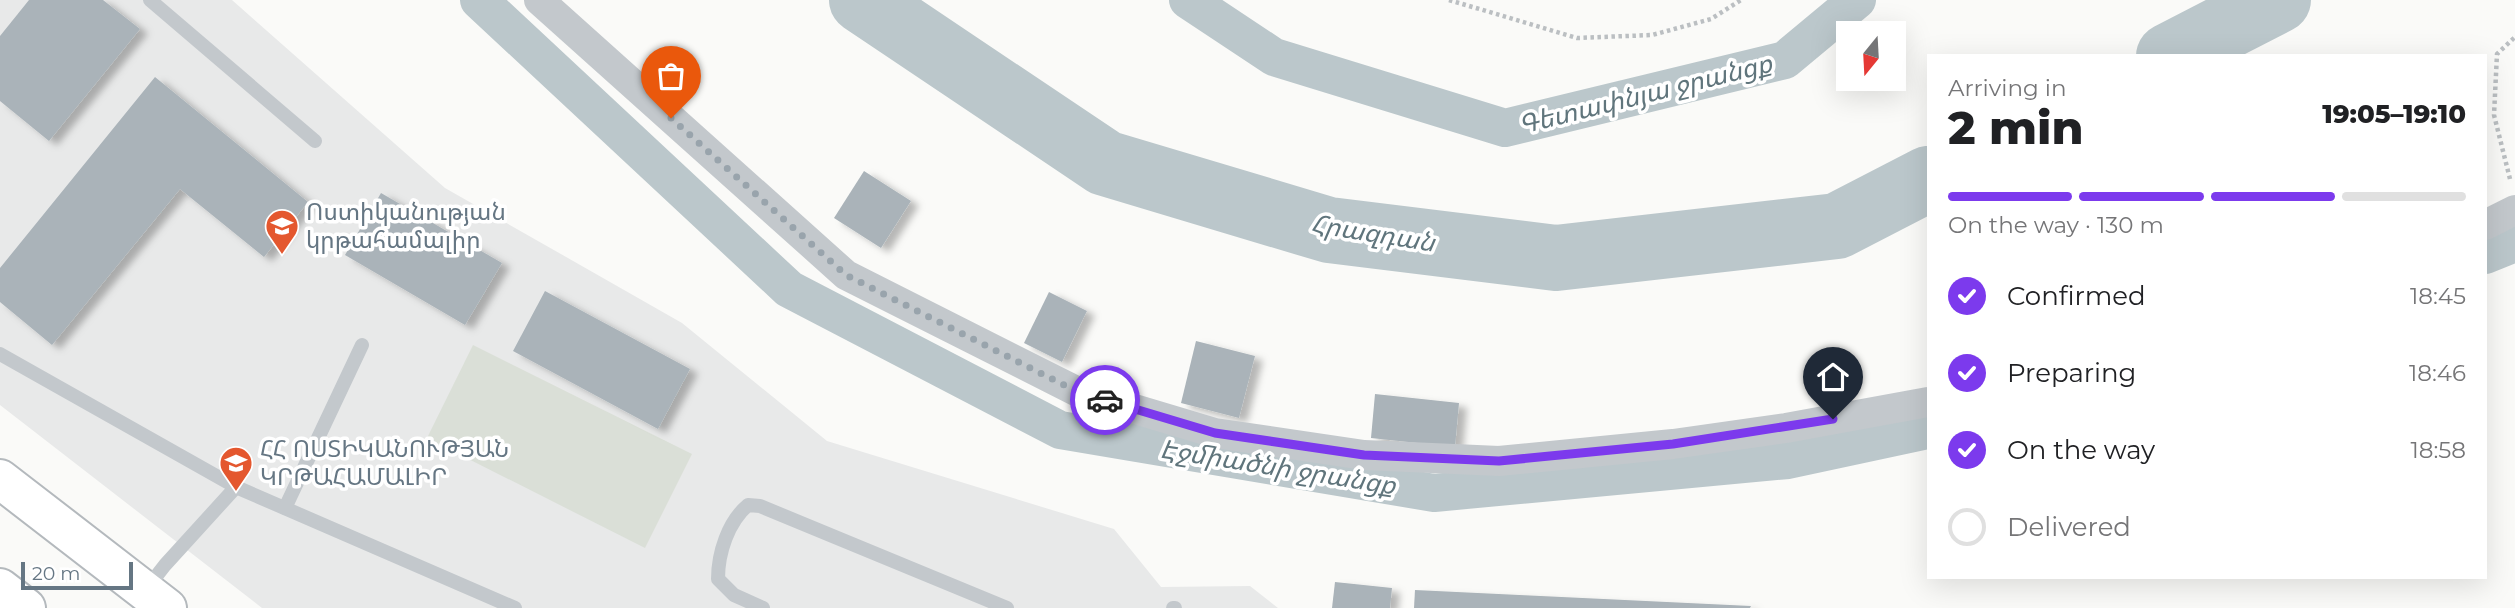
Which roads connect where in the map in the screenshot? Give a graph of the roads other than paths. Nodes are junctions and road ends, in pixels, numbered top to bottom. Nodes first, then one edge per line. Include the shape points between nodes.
1 (150, 0) edge
2 (539, 0) edge
3 (315, 141) dead end
4 (2513, 199) edge
5 (2487, 223) edge
6 (362, 345) dead end
7 (0, 354) edge
8 (1927, 402) edge
9 (0, 479) edge
10 (236, 487) junction
11 (285, 508) junction
12 (0, 588) edge
13 (156, 599) edge
14 (26, 608) edge
15 (515, 608) edge
16 (763, 608) edge
17 (1007, 608) edge

1 - 3 lane
2 - 8 street via 846,275 1078,392 1215,433 1364,455 1499,461 1673,444
4 - 5 street
6 - 11 lane
7 - 10 lane
9 - 13 highway
10 - 11 lane
10 - 13 lane via 165,565
11 - 15 lane
12 - 14 highway
16 - 17 lane via 734,595 718,579 718,560 737,514 748,505 760,506

